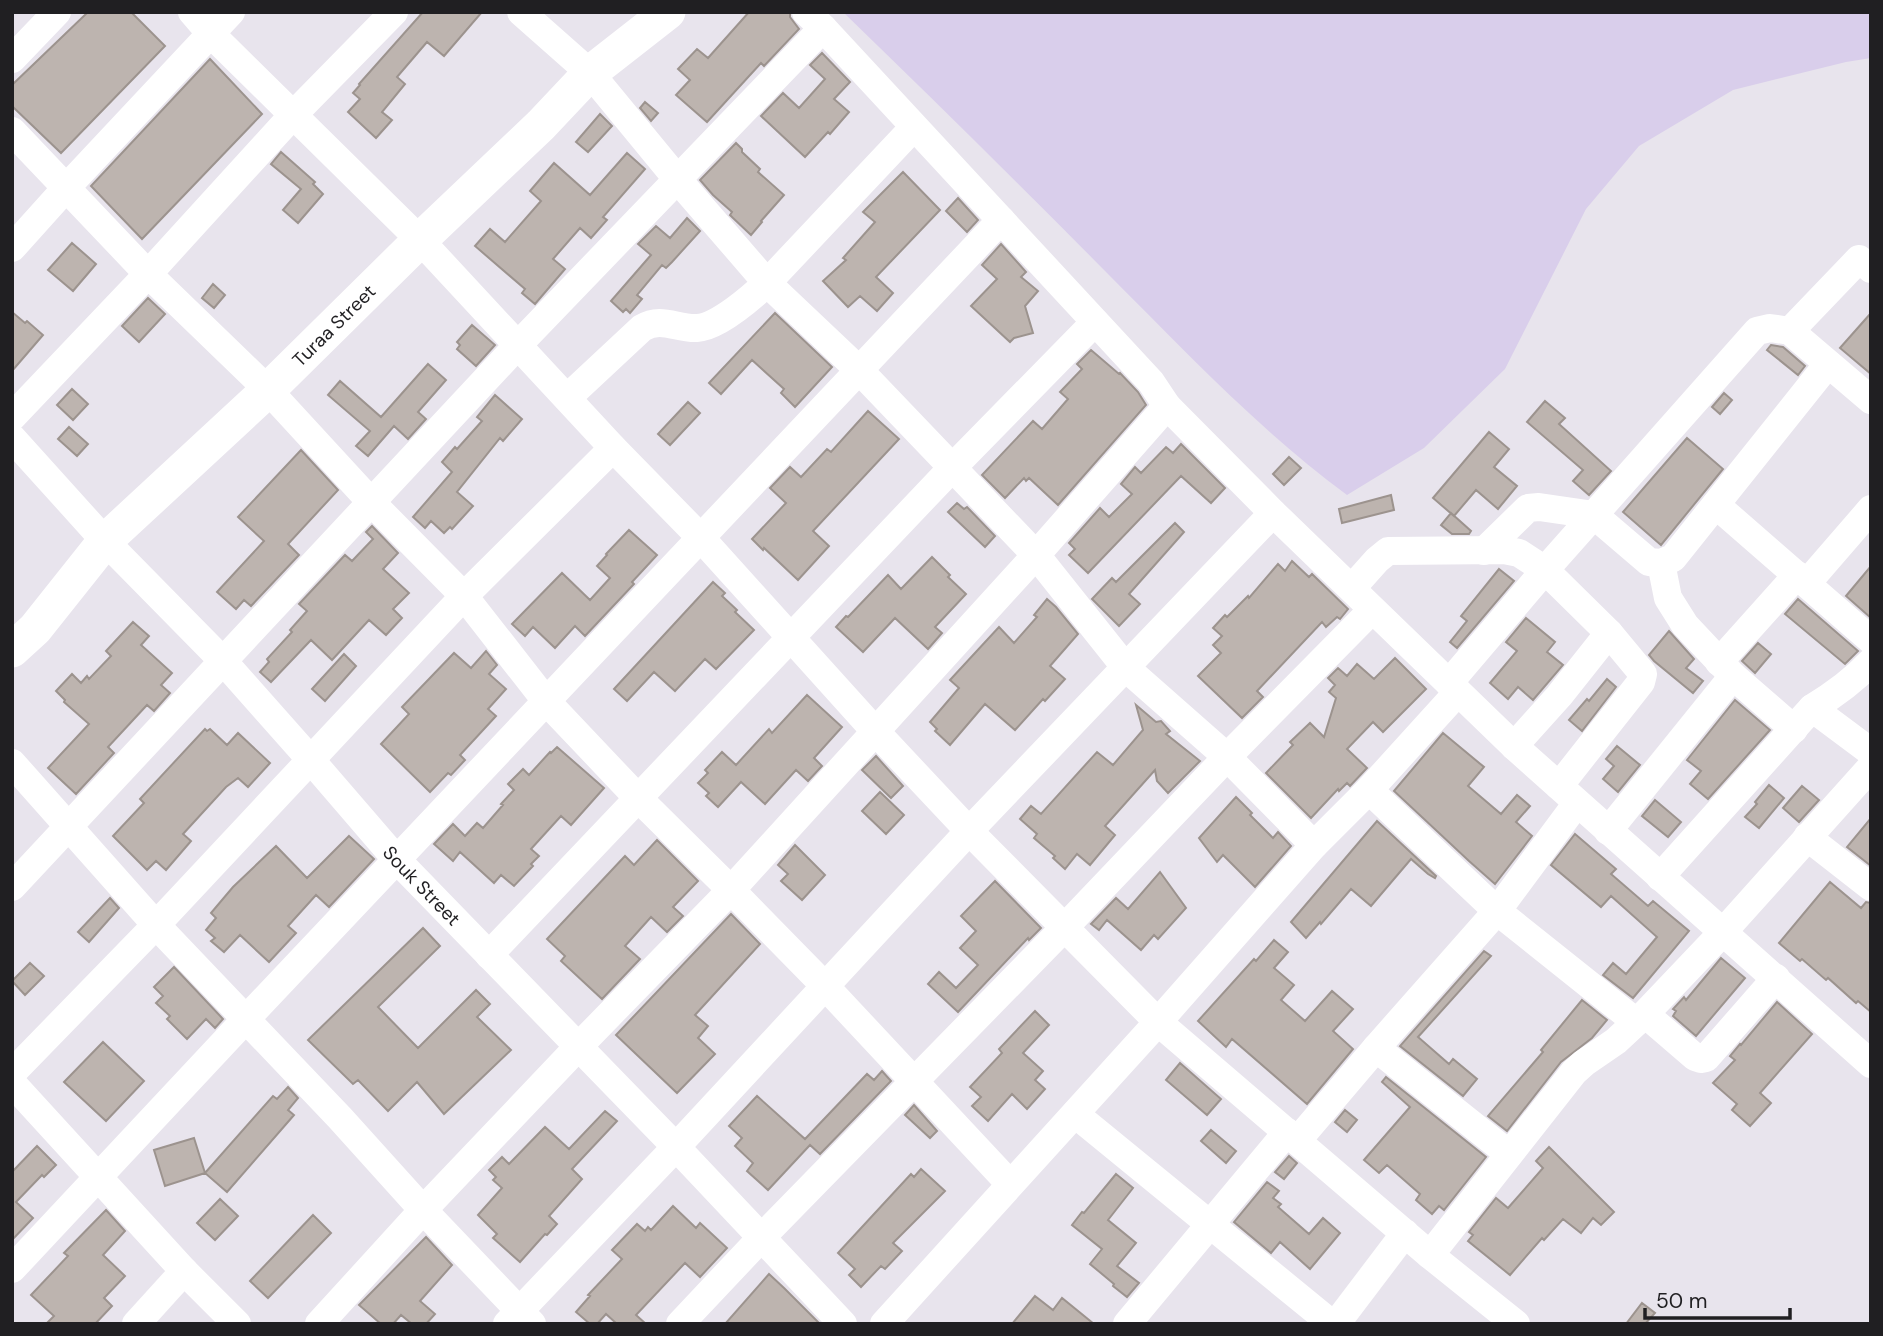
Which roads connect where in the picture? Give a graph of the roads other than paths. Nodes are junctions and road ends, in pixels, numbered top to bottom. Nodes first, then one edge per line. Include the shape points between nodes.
1 (57, 12) edge
2 (192, 12) edge
3 (231, 12) edge
4 (394, 12) edge
5 (522, 12) edge
6 (668, 12) edge
7 (815, 20) edge
8 (210, 33) junction
9 (12, 59) edge
10 (590, 73) junction
11 (293, 114) junction
12 (914, 127) junction
13 (12, 131) edge
14 (678, 180) junction
15 (66, 188) junction
16 (1001, 220) junction
17 (420, 240) junction
18 (12, 248) edge
19 (1871, 269) edge
20 (148, 274) junction
21 (767, 283) junction
22 (1095, 322) junction
23 (1790, 331) junction
24 (518, 345) junction
25 (1828, 364) junction
26 (859, 370) junction
27 (268, 390) junction
28 (567, 398) junction
29 (1871, 400) edge
30 (1167, 406) junction
31 (12, 417) edge
32 (12, 438) edge
33 (613, 448) junction
34 (953, 467) junction
35 (372, 503) junction
36 (1716, 505) junction
37 (1871, 509) edge
38 (1273, 513) junction
39 (1594, 515) junction
40 (701, 537) junction
41 (105, 541) junction
42 (1484, 551) junction
43 (1036, 555) junction
44 (1661, 564) junction
45 (1545, 570) junction
46 (1802, 579) junction
47 (1352, 588) junction
48 (464, 596) junction
49 (1372, 610) junction
50 (1609, 633) junction
51 (791, 637) junction
52 (1871, 640) edge
53 (12, 650) edge
54 (224, 662) junction
55 (1871, 662) edge
56 (1126, 668) junction
57 (1726, 669) junction
58 (1453, 688) junction
59 (546, 701) junction
60 (1803, 718) junction
61 (876, 732) junction
62 (1514, 746) junction
63 (1871, 752) edge
64 (1227, 757) junction
65 (310, 758) junction
66 (12, 763) edge
67 (1871, 767) edge
68 (1369, 790) junction
69 (1568, 795) junction
70 (637, 797) junction
71 (68, 826) junction
72 (969, 831) junction
73 (1608, 831) junction
74 (1807, 837) junction
75 (1314, 845) junction
76 (397, 860) junction
77 (1660, 877) junction
78 (12, 887) edge
79 (1871, 887) edge
80 (731, 890) junction
81 (1497, 911) junction
82 (156, 925) junction
83 (1065, 927) junction
84 (1723, 932) junction
85 (489, 955) junction
86 (1776, 978) junction
87 (825, 986) junction
88 (1640, 1018) junction
89 (246, 1019) junction
90 (1158, 1022) junction
91 (578, 1047) junction
92 (1376, 1048) junction
93 (1871, 1063) edge
94 (12, 1073) edge
95 (914, 1082) junction
96 (12, 1083) edge
97 (1075, 1114) junction
98 (1292, 1136) junction
99 (676, 1147) junction
100 (1509, 1154) junction
101 (98, 1178) junction
102 (1010, 1184) junction
103 (423, 1210) junction
104 (1210, 1224) junction
105 (1405, 1233) junction
106 (761, 1238) junction
107 (1430, 1255) junction
108 (12, 1269) edge
109 (184, 1271) junction
110 (520, 1319) edge
111 (136, 1324) edge
112 (237, 1324) edge
113 (319, 1324) edge
114 (680, 1324) edge
115 (844, 1324) edge
116 (884, 1324) edge
117 (1127, 1324) edge
118 (1334, 1324) edge
119 (1516, 1324) edge

1 - 9 street
2 - 8 street
3 - 8 street
4 - 11 street
5 - 10 street
6 - 10 main road, Turaa Street
7 - 12 street
7 - 14 street
8 - 11 street
8 - 15 street
10 - 14 street
10 - 17 main road, Turaa Street
11 - 17 street
11 - 20 street
12 - 16 street
12 - 21 street
13 - 15 street
14 - 21 street
14 - 24 street
15 - 18 street
15 - 20 street
16 - 22 street
16 - 26 street
17 - 24 street
17 - 27 main road, Turaa Street
19 - 23 street via 1859,259
20 - 27 street
20 - 31 street
21 - 26 street
21 - 28 street via 746,303 707,326 659,322 642,328
22 - 30 street
22 - 34 street
23 - 25 street
23 - 39 street via 1757,331
24 - 28 street
24 - 35 street
25 - 29 street
25 - 36 street
26 - 34 street
26 - 40 street
27 - 35 street
27 - 41 main road, Turaa Street
28 - 33 street
30 - 38 street
30 - 43 street
32 - 41 street, Souk Street
33 - 40 street
33 - 48 street
34 - 43 street
34 - 51 street
35 - 48 street
35 - 54 street
36 - 44 street via 1673,558
36 - 46 street
37 - 46 street
38 - 47 street
38 - 56 street
39 - 42 street via 1528,508
39 - 44 street via 1649,562
39 - 45 street
40 - 51 street
40 - 59 street
41 - 53 main road, Turaa Street via 35,629
41 - 54 street, Souk Street
42 - 45 street via 1519,553
42 - 47 street via 1388,551
43 - 56 street
43 - 61 street
44 - 57 street via 1668,598 1685,625
45 - 50 street
45 - 58 street
46 - 52 street
46 - 57 street
47 - 49 street
48 - 59 street
48 - 65 street
49 - 58 street
49 - 64 street
50 - 62 street
50 - 69 street via 1643,674 1641,682
51 - 61 street
51 - 70 street
54 - 65 street, Souk Street
54 - 71 street
55 - 60 street
56 - 64 street
56 - 72 street
57 - 60 street
57 - 73 street
58 - 62 street
58 - 68 street
59 - 70 street
59 - 76 street
60 - 63 street
60 - 77 street
61 - 72 street
61 - 80 street
62 - 69 street
64 - 75 street
64 - 83 street
65 - 76 street, Souk Street
65 - 82 street
66 - 71 street
67 - 74 street
68 - 75 street
68 - 81 street
69 - 73 street
69 - 81 street
70 - 80 street
70 - 85 street
71 - 78 street
71 - 82 street
72 - 83 street
72 - 87 street
73 - 77 street
74 - 79 street
74 - 84 street
75 - 90 street
76 - 85 street, Souk Street
76 - 89 street
77 - 84 street
80 - 87 street
80 - 91 street
81 - 88 street
81 - 92 street
82 - 89 street
82 - 94 street
83 - 90 street
83 - 95 street
84 - 86 street
84 - 88 street
85 - 91 street, Souk Street
86 - 88 street via 1706,1058 1695,1056
86 - 93 street
87 - 95 street
87 - 99 street
88 - 100 street via 1574,1072
89 - 101 street
89 - 103 street
90 - 97 street
90 - 98 street
91 - 99 street, Souk Street
91 - 103 street
92 - 98 street
92 - 100 street
95 - 102 street
95 - 106 street
96 - 101 street
97 - 102 street
97 - 104 street
98 - 104 street
98 - 105 street
99 - 106 street, Souk Street
99 - 110 street
100 - 107 street
101 - 108 street
101 - 109 street
102 - 116 street
103 - 110 street
103 - 113 street
104 - 117 street
104 - 118 street
105 - 107 street
105 - 118 street
106 - 114 street
106 - 115 street, Souk Street
107 - 119 street
109 - 111 street
109 - 112 street

